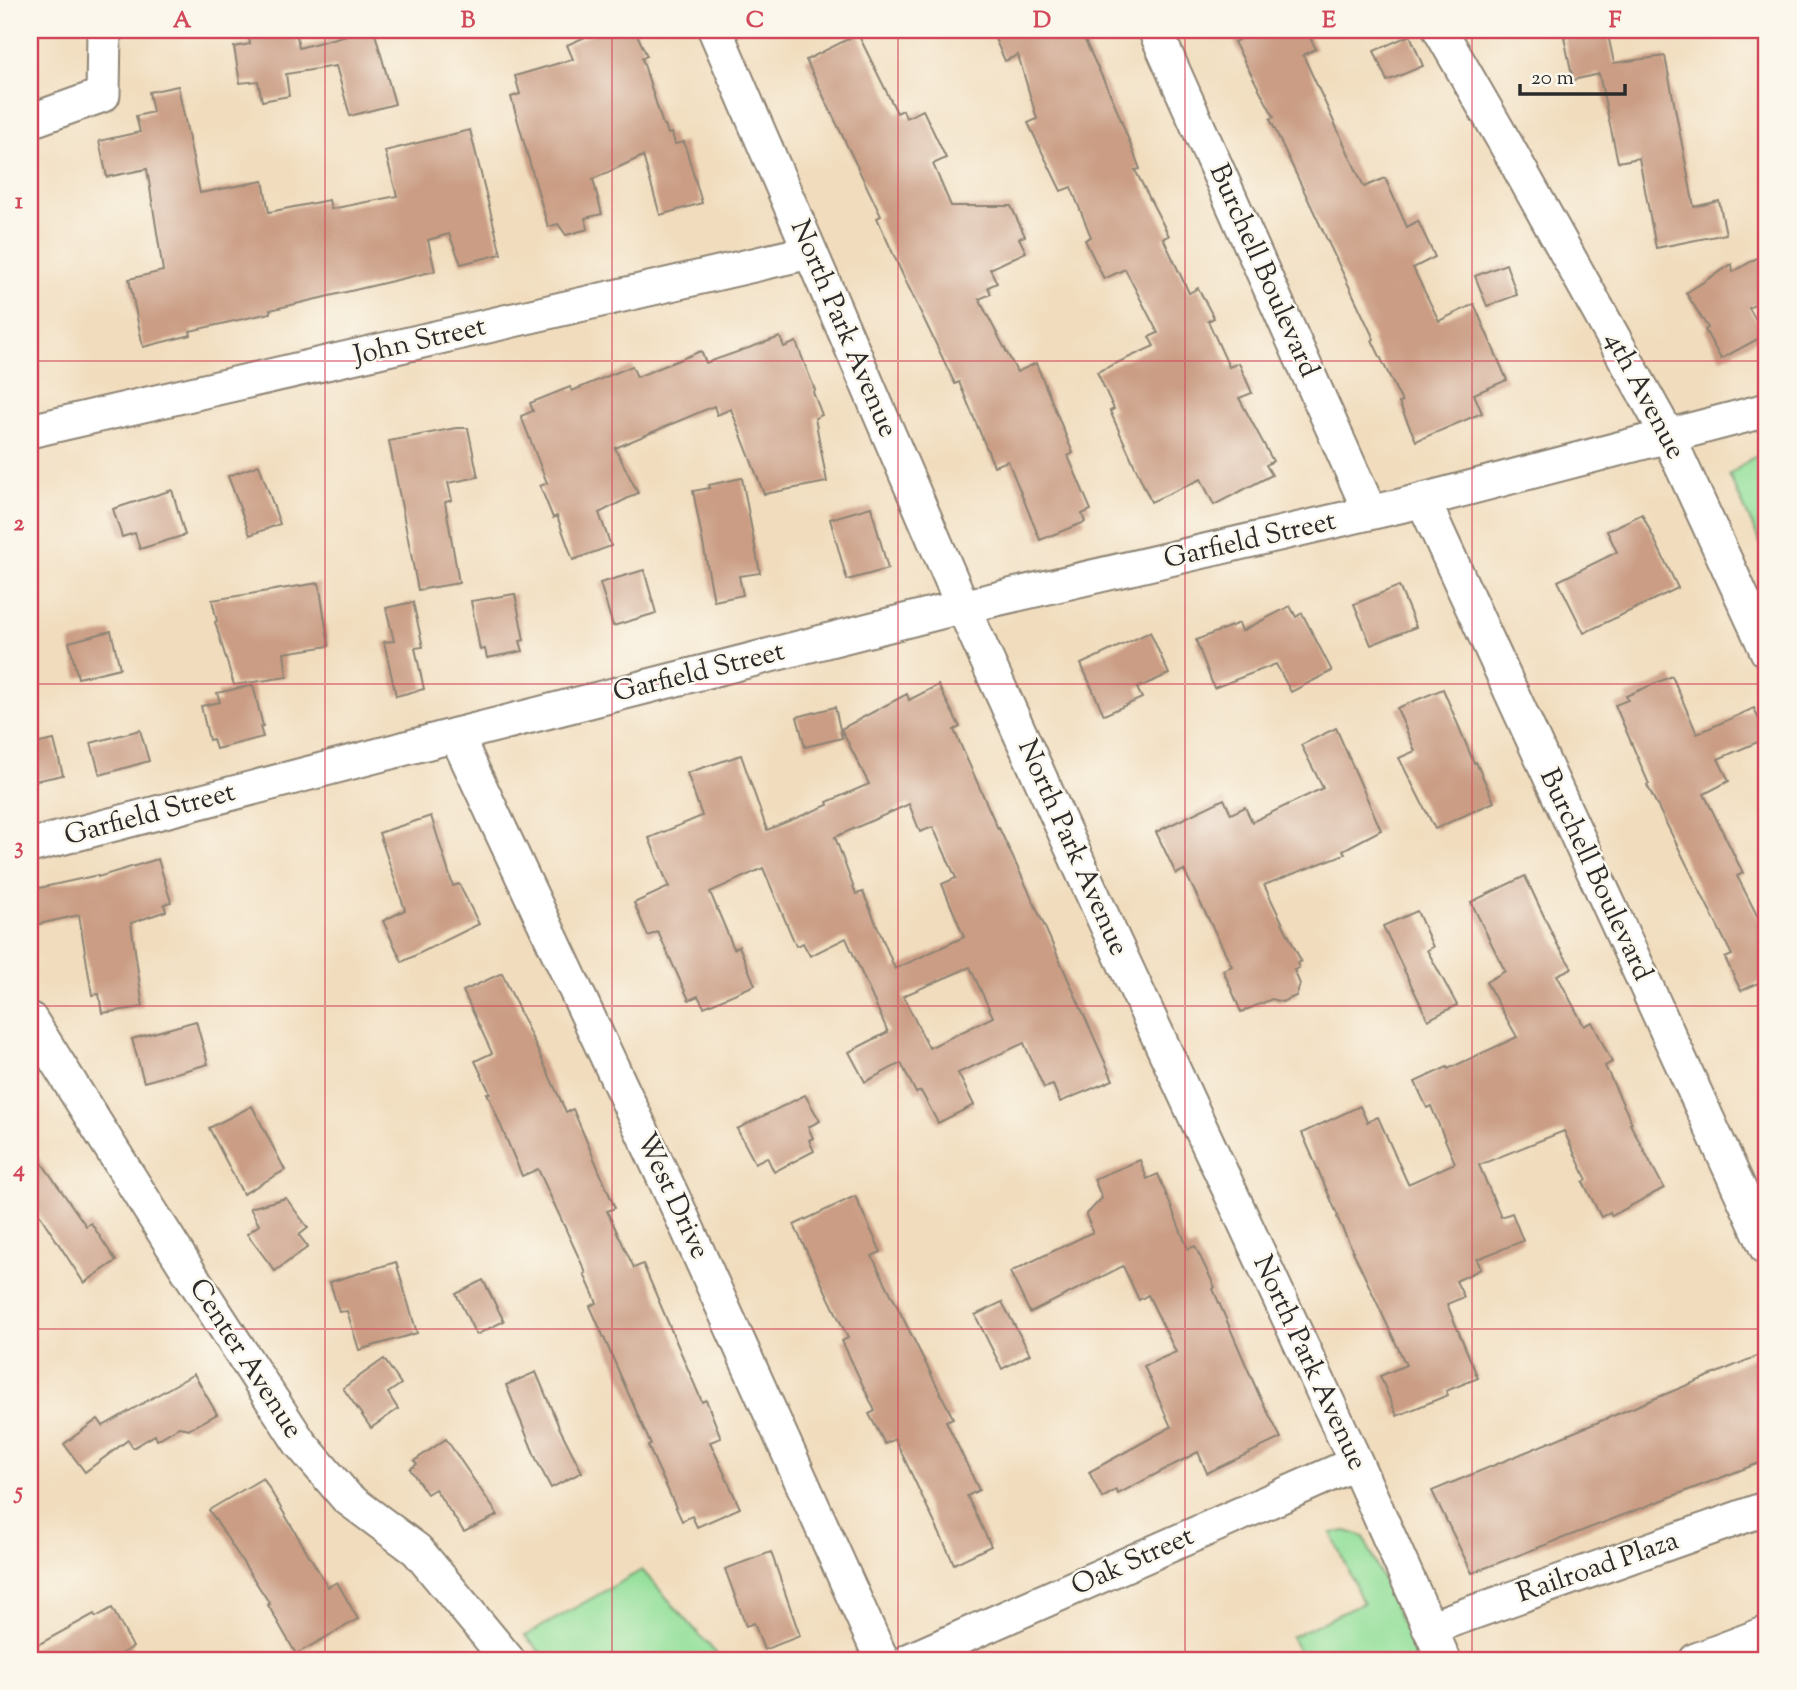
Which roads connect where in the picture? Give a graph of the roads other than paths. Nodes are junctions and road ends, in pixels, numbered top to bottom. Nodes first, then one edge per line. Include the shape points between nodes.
1 (104, 30) edge
2 (715, 30) edge
3 (1155, 30) edge
4 (1440, 30) edge
5 (30, 121) edge
6 (810, 252) junction
7 (1767, 410) edge
8 (30, 431) edge
9 (1667, 435) junction
10 (1423, 500) junction
11 (1370, 512) junction
12 (963, 607) junction
13 (1767, 651) edge
14 (456, 735) junction
15 (30, 846) edge
16 (30, 1019) edge
17 (1767, 1249) edge
18 (1356, 1463) junction
19 (1767, 1508) edge
20 (1429, 1628) junction
21 (1767, 1633) edge
22 (508, 1660) edge
23 (882, 1660) edge
24 (910, 1660) edge
25 (1444, 1660) edge
26 (1696, 1660) edge

1 - 5 street via 103,95
2 - 6 street, North Park Avenue
3 - 11 street, Burchell Boulevard
4 - 9 street, 4th Avenue
6 - 8 street, John Street
6 - 12 street, North Park Avenue
7 - 9 street, Garfield Street
9 - 10 street, Garfield Street
9 - 13 street, 4th Avenue
10 - 11 street, Garfield Street
10 - 17 street, Burchell Boulevard
11 - 12 street, Garfield Street
12 - 14 street, Garfield Street
12 - 18 street, North Park Avenue
14 - 15 street, Garfield Street
14 - 23 street, West Drive via 678,1208
16 - 22 street, Center Avenue via 300,1443 346,1498 416,1550
18 - 20 street, North Park Avenue
18 - 24 street, Oak Street
19 - 20 street, Railroad Plaza
20 - 25 street, North Park Avenue
21 - 26 street

